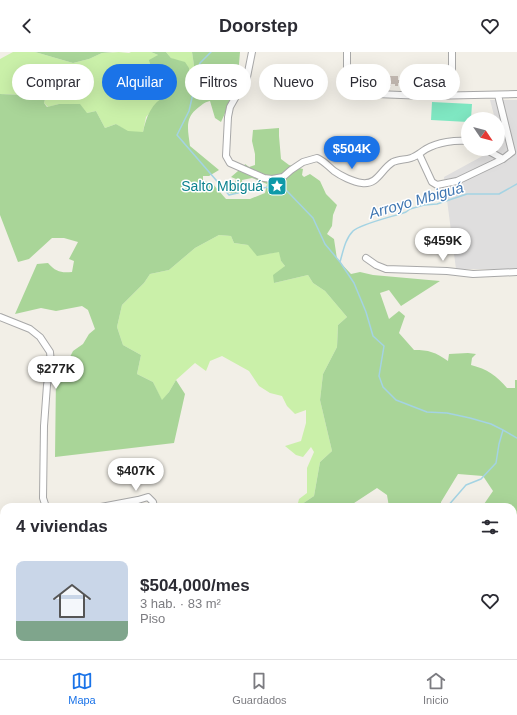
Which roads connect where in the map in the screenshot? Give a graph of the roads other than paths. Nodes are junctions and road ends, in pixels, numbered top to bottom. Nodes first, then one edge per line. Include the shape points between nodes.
1 (252, 52) edge
2 (347, 52) edge
3 (452, 52) edge
4 (452, 64) edge
5 (460, 94) edge
6 (498, 94) junction
7 (517, 94) edge
8 (399, 95) edge
9 (461, 141) edge
10 (514, 152) edge
11 (419, 154) junction
12 (498, 156) edge
13 (503, 159) junction
14 (366, 258) dead end
15 (517, 272) edge
16 (0, 317) edge
17 (45, 503) edge
18 (122, 503) edge
19 (153, 503) edge

1 - 11 street via 247,77 230,107 228,117 226,156 230,163 272,179 283,177 303,162 317,158 351,180 368,183 377,179 396,160
2 - 8 street via 347,90 351,93
3 - 4 street
5 - 6 street
6 - 7 street
6 - 10 street
9 - 11 street via 431,146
10 - 13 street
11 - 13 street via 432,182 437,185 457,181
12 - 13 street
14 - 15 street via 386,269 473,274
16 - 17 street via 30,329 40,337 50,352 44,426
18 - 19 street via 148,497

